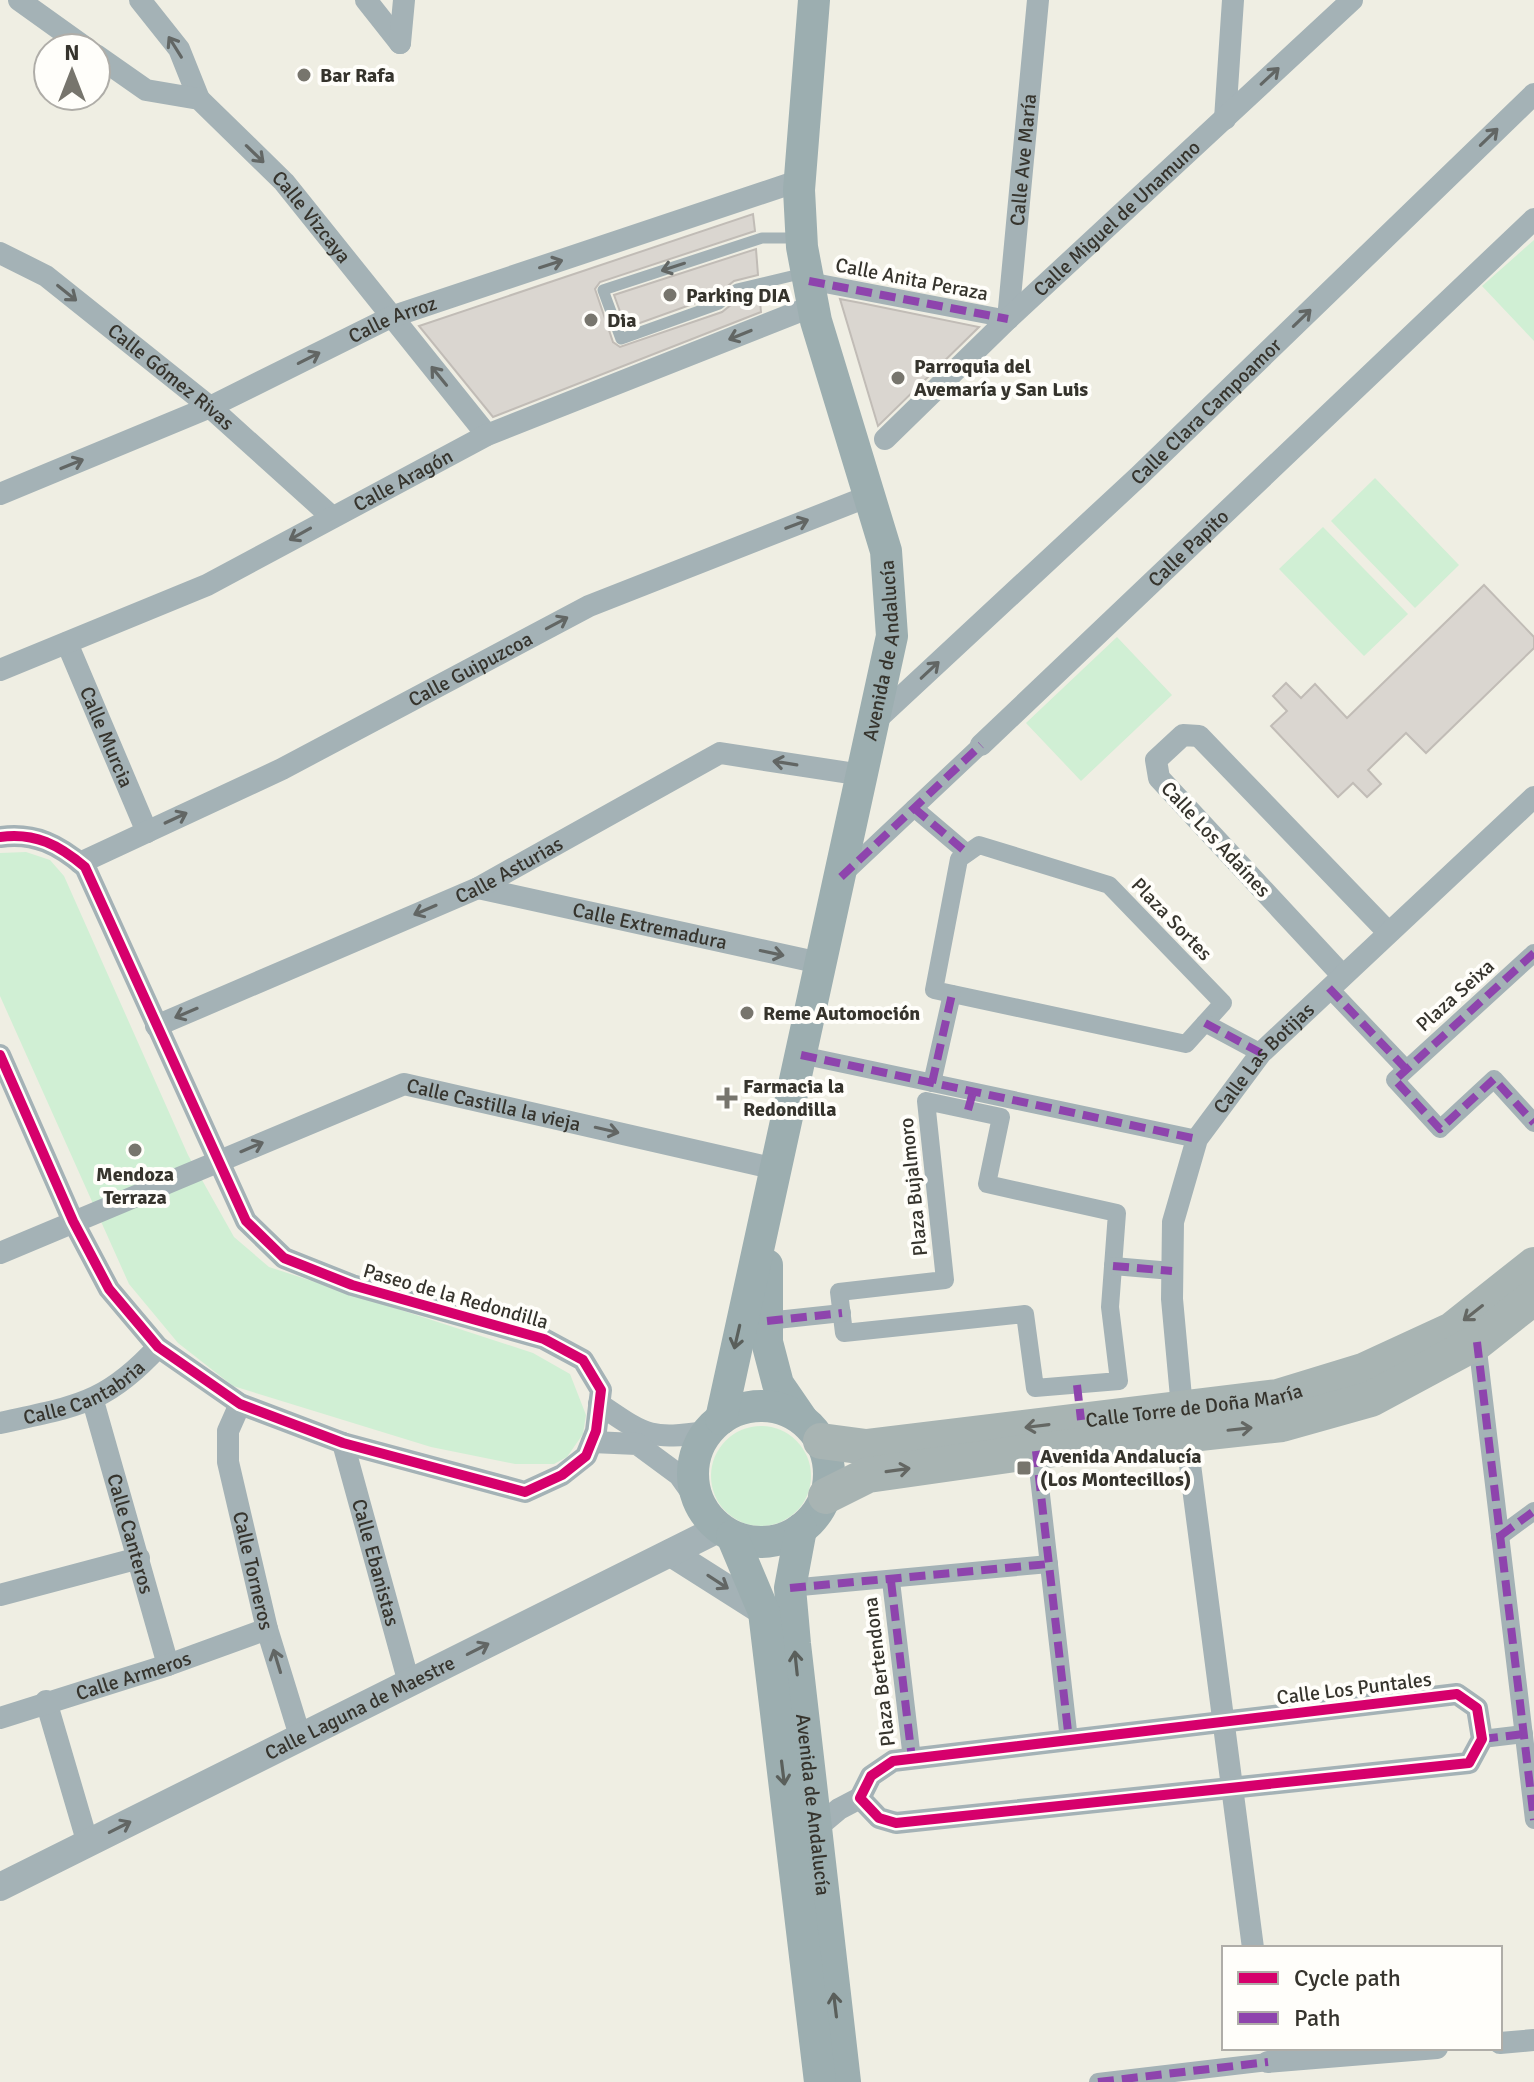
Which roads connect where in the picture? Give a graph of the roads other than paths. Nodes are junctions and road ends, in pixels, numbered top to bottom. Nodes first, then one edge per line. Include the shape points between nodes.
1 (19, 0) edge
2 (140, 0) edge
3 (366, 0) edge
4 (404, 0) edge
5 (814, 0) edge
6 (1038, 0) edge
7 (1233, 0) edge
8 (1352, 0) edge
9 (64, 32) edge
10 (112, 66) edge
11 (1534, 94) edge
12 (199, 99) junction
13 (1225, 119) junction
14 (801, 180) junction
15 (1534, 219) edge
16 (802, 238) junction
17 (0, 253) edge
18 (810, 286) junction
19 (391, 317) junction
20 (1008, 319) junction
21 (210, 407) junction
22 (487, 435) junction
23 (885, 439) dead end
24 (0, 494) edge
25 (869, 496) junction
26 (332, 517) junction
27 (67, 643) junction
28 (0, 670) edge
29 (873, 723) junction
30 (981, 745) joint
31 (862, 775) junction
32 (1534, 797) edge
33 (914, 808) junction
34 (147, 832) junction
35 (0, 837) edge
36 (967, 853) junction
37 (80, 863) junction
38 (841, 877) junction
39 (478, 888) junction
40 (1387, 931) junction
41 (1534, 953) edge
42 (820, 963) junction
43 (1335, 982) junction
44 (952, 994) junction
45 (1205, 1023) junction
46 (156, 1026) junction
47 (1261, 1053) junction
48 (0, 1055) edge
49 (801, 1055) junction
50 (1406, 1069) junction
51 (932, 1083) junction
52 (6, 1087) edge
53 (971, 1101) junction
54 (1534, 1123) edge
55 (1197, 1139) junction
56 (217, 1161) junction
57 (776, 1169) junction
58 (768, 1206) junction
59 (73, 1221) junction
60 (0, 1253) edge
61 (1534, 1265) edge
62 (1113, 1266) junction
63 (1172, 1271) junction
64 (1534, 1297) edge
65 (842, 1313) junction
66 (767, 1321) junction
67 (1477, 1342) junction
68 (158, 1347) junction
69 (1077, 1385) junction
70 (93, 1401) junction
71 (240, 1404) junction
72 (599, 1404) junction
73 (1081, 1420) junction
74 (1184, 1421) junction
75 (0, 1423) edge
76 (714, 1426) junction
77 (812, 1430) junction
78 (592, 1442) junction
79 (343, 1443) junction
80 (1036, 1451) junction
81 (826, 1496) junction
82 (1534, 1511) edge
83 (718, 1523) junction
84 (801, 1529) junction
85 (1500, 1536) junction
86 (671, 1553) junction
87 (139, 1558) junction
88 (1049, 1564) junction
89 (891, 1581) junction
90 (790, 1588) junction
91 (0, 1595) edge
92 (764, 1612) junction
93 (267, 1629) junction
94 (168, 1665) junction
95 (409, 1683) junction
96 (46, 1701) junction
97 (0, 1718) edge
98 (1224, 1722) junction
99 (1524, 1734) junction
100 (300, 1736) junction
101 (1482, 1739) junction
102 (1069, 1740) junction
103 (912, 1759) junction
104 (809, 1781) junction
105 (1232, 1788) junction
106 (860, 1798) junction
107 (1534, 1820) edge
108 (814, 1830) junction
109 (88, 1844) junction
110 (0, 1887) edge
111 (1253, 1946) edge
112 (1534, 2040) edge
113 (1502, 2043) edge
114 (1416, 2050) edge
115 (1268, 2064) edge
116 (820, 2082) edge
117 (845, 2082) edge
118 (1098, 2082) edge

1 - 9 street
12 -> 2 street via 179,49
3 - 4 street via 400,43
5 - 14 main road, Avenida de Andalucía
6 - 20 street, Calle Ave María
7 - 13 street
13 -> 8 street, Calle Miguel de Unamuno
10 - 12 street via 146,90
29 -> 11 street, Calle Clara Campoamor via 1139,476
12 -> 19 street, Calle Vizcaya via 284,182
13 - 20 street, Calle Miguel de Unamuno
14 - 16 main road, Avenida de Andalucía
19 -> 14 street, Calle Arroz
15 - 30 street, Calle Papito
16 - 18 main road, Avenida de Andalucía
16 -> 18 lane via 762,238 603,290 621,339 719,304 737,289
17 -> 21 street, Calle Gómez Rivas via 46,276
18 - 20 street, Calle Anita Peraza
18 -> 22 street, Calle Aragón
18 - 25 main road, Avenida de Andalucía
21 -> 19 street, Calle Arroz
22 -> 19 street, Calle Vizcaya
20 - 23 street, Calle Miguel de Unamuno
24 -> 21 street, Calle Arroz
21 - 26 street, Calle Gómez Rivas
22 - 26 street, Calle Aragón
25 - 29 main road, Avenida de Andalucía via 886,551 892,636
34 -> 25 street, Calle Guipuzcoa via 282,769 589,606
26 -> 27 street, Calle Aragón via 207,585
27 - 28 street, Calle Aragón
27 - 34 street, Calle Murcia
29 - 31 main road, Avenida de Andalucía
30 - 33 street, Calle Papito
31 - 38 main road, Avenida de Andalucía
31 -> 39 street, Calle Asturias via 720,753
32 - 40 street, Calle Las Botijas
33 - 36 street
33 - 38 street, Calle Papito
34 - 37 street, Calle Guipuzcoa
35 - 37 street via 60,845
36 - 44 street via 959,859 934,990
36 - 45 street, Plaza Sortes via 979,845 1109,885 1223,1003
37 - 46 street, Paseo de la Redondilla
38 - 42 main road, Avenida de Andalucía
39 -> 42 street, Calle Extremadura
39 -> 46 street, Calle Asturias
40 - 43 street, Calle Las Botijas
40 - 43 street, Calle Los Adaínes via 1199,736 1183,735 1156,760 1159,778
41 - 50 street, Plaza Seixa
42 - 49 main road, Avenida de Andalucía
43 - 47 street, Calle Las Botijas
43 - 50 street
44 - 45 street via 1186,1044
44 - 51 street
45 - 47 street
46 - 56 street, Paseo de la Redondilla
47 - 55 street, Calle Las Botijas
48 - 52 street
49 - 51 street
49 - 57 main road, Avenida de Andalucía
50 - 54 street via 1395,1080 1440,1129 1494,1079
51 - 53 street
52 - 59 street
53 - 55 street
53 - 62 street, Plaza Bujalmoro via 1001,1117 987,1184 1117,1213
53 - 65 street, Plaza Bujalmoro via 926,1101 945,1280 839,1292
55 - 63 street, Calle Las Botijas via 1173,1222
56 -> 57 street, Calle Castilla la vieja via 404,1084
56 - 59 street, Calle Castilla la vieja
56 - 72 street, Paseo de la Redondilla via 246,1221 284,1258 352,1285 544,1339 583,1360 601,1390
57 - 58 main road, Avenida de Andalucía
58 - 66 main road, Avenida de Andalucía
58 -> 76 main road, Avenida de Andalucía
59 - 60 street, Calle Castilla la vieja
59 - 68 street via 109,1289
61 -> 74 main road, Calle Torre de Doña María via 1452,1330 1363,1371
62 - 63 street
62 - 69 street, Plaza Bujalmoro via 1110,1307 1119,1381
63 - 74 street, Calle Las Botijas
64 - 67 main road, Calle Torre de Doña María
65 - 66 street
65 - 69 street, Plaza Bujalmoro via 844,1333 1025,1314 1035,1388
66 - 77 main road, Avenida de Andalucía via 778,1384
74 -> 67 main road, Calle Torre de Doña María via 1282,1424 1371,1399
67 - 85 street
68 - 70 street, Calle Cantabria via 132,1376
68 - 71 street
69 - 73 street
70 - 75 street, Calle Cantabria
70 - 87 street, Calle Canteros
71 - 79 street
71 - 93 street, Calle Torneros via 228,1431 228,1462
72 - 76 street via 642,1433 672,1437
72 - 78 street, Paseo de la Redondilla
73 - 74 main road, Calle Torre de Doña María
73 -> 77 main road, Calle Torre de Doña María via 866,1447
74 - 80 main road, Calle Torre de Doña María
74 - 98 street, Calle Las Botijas
76 - 77 main road via 740,1409 761,1406 783,1409
76 - 83 main road via 693,1468
77 - 81 main road via 829,1478
78 - 79 street via 586,1456 562,1475 525,1492
78 - 83 street via 637,1444 679,1475
79 - 95 street, Calle Ebanistas
81 -> 80 main road, Calle Torre de Doña María via 868,1475
80 - 88 street
81 - 84 main road
82 - 85 street
83 - 84 main road via 767,1541
83 - 86 street, Calle Laguna de Maestre
83 - 92 main road, Avenida de Andalucía
84 - 90 main road, Avenida de Andalucía
85 - 99 street
86 -> 92 street
95 -> 86 street, Calle Laguna de Maestre
87 - 91 street
87 - 94 street, Calle Canteros
88 - 89 street, Plaza Bertendona
88 - 102 street
89 - 90 street, Plaza Bertendona
89 - 103 street, Plaza Bertendona
104 -> 90 main road, Avenida de Andalucía
92 -> 116 main road, Avenida de Andalucía
93 - 94 street, Calle Armeros
100 -> 93 street, Calle Torneros
94 - 96 street, Calle Armeros
95 - 100 street, Calle Laguna de Maestre
96 - 97 street, Calle Armeros
96 - 109 street
98 - 101 street, Calle Los Puntales via 1457,1694 1477,1708
98 - 102 street, Calle Los Puntales
98 - 105 street, Calle Las Botijas
99 - 101 street
99 - 107 street
109 -> 100 street, Calle Laguna de Maestre
101 - 105 street via 1469,1763
102 - 103 street, Calle Los Puntales
103 - 106 street, Calle Los Puntales via 893,1761 871,1776
104 - 106 street
104 - 108 main road, Avenida de Andalucía
105 - 106 street via 896,1823 879,1818
105 - 111 street, Calle Las Botijas
106 - 108 street, Calle Los Puntales
117 -> 108 main road, Avenida de Andalucía
109 - 110 street, Calle Laguna de Maestre
112 - 113 street
114 - 115 street
115 - 118 street

